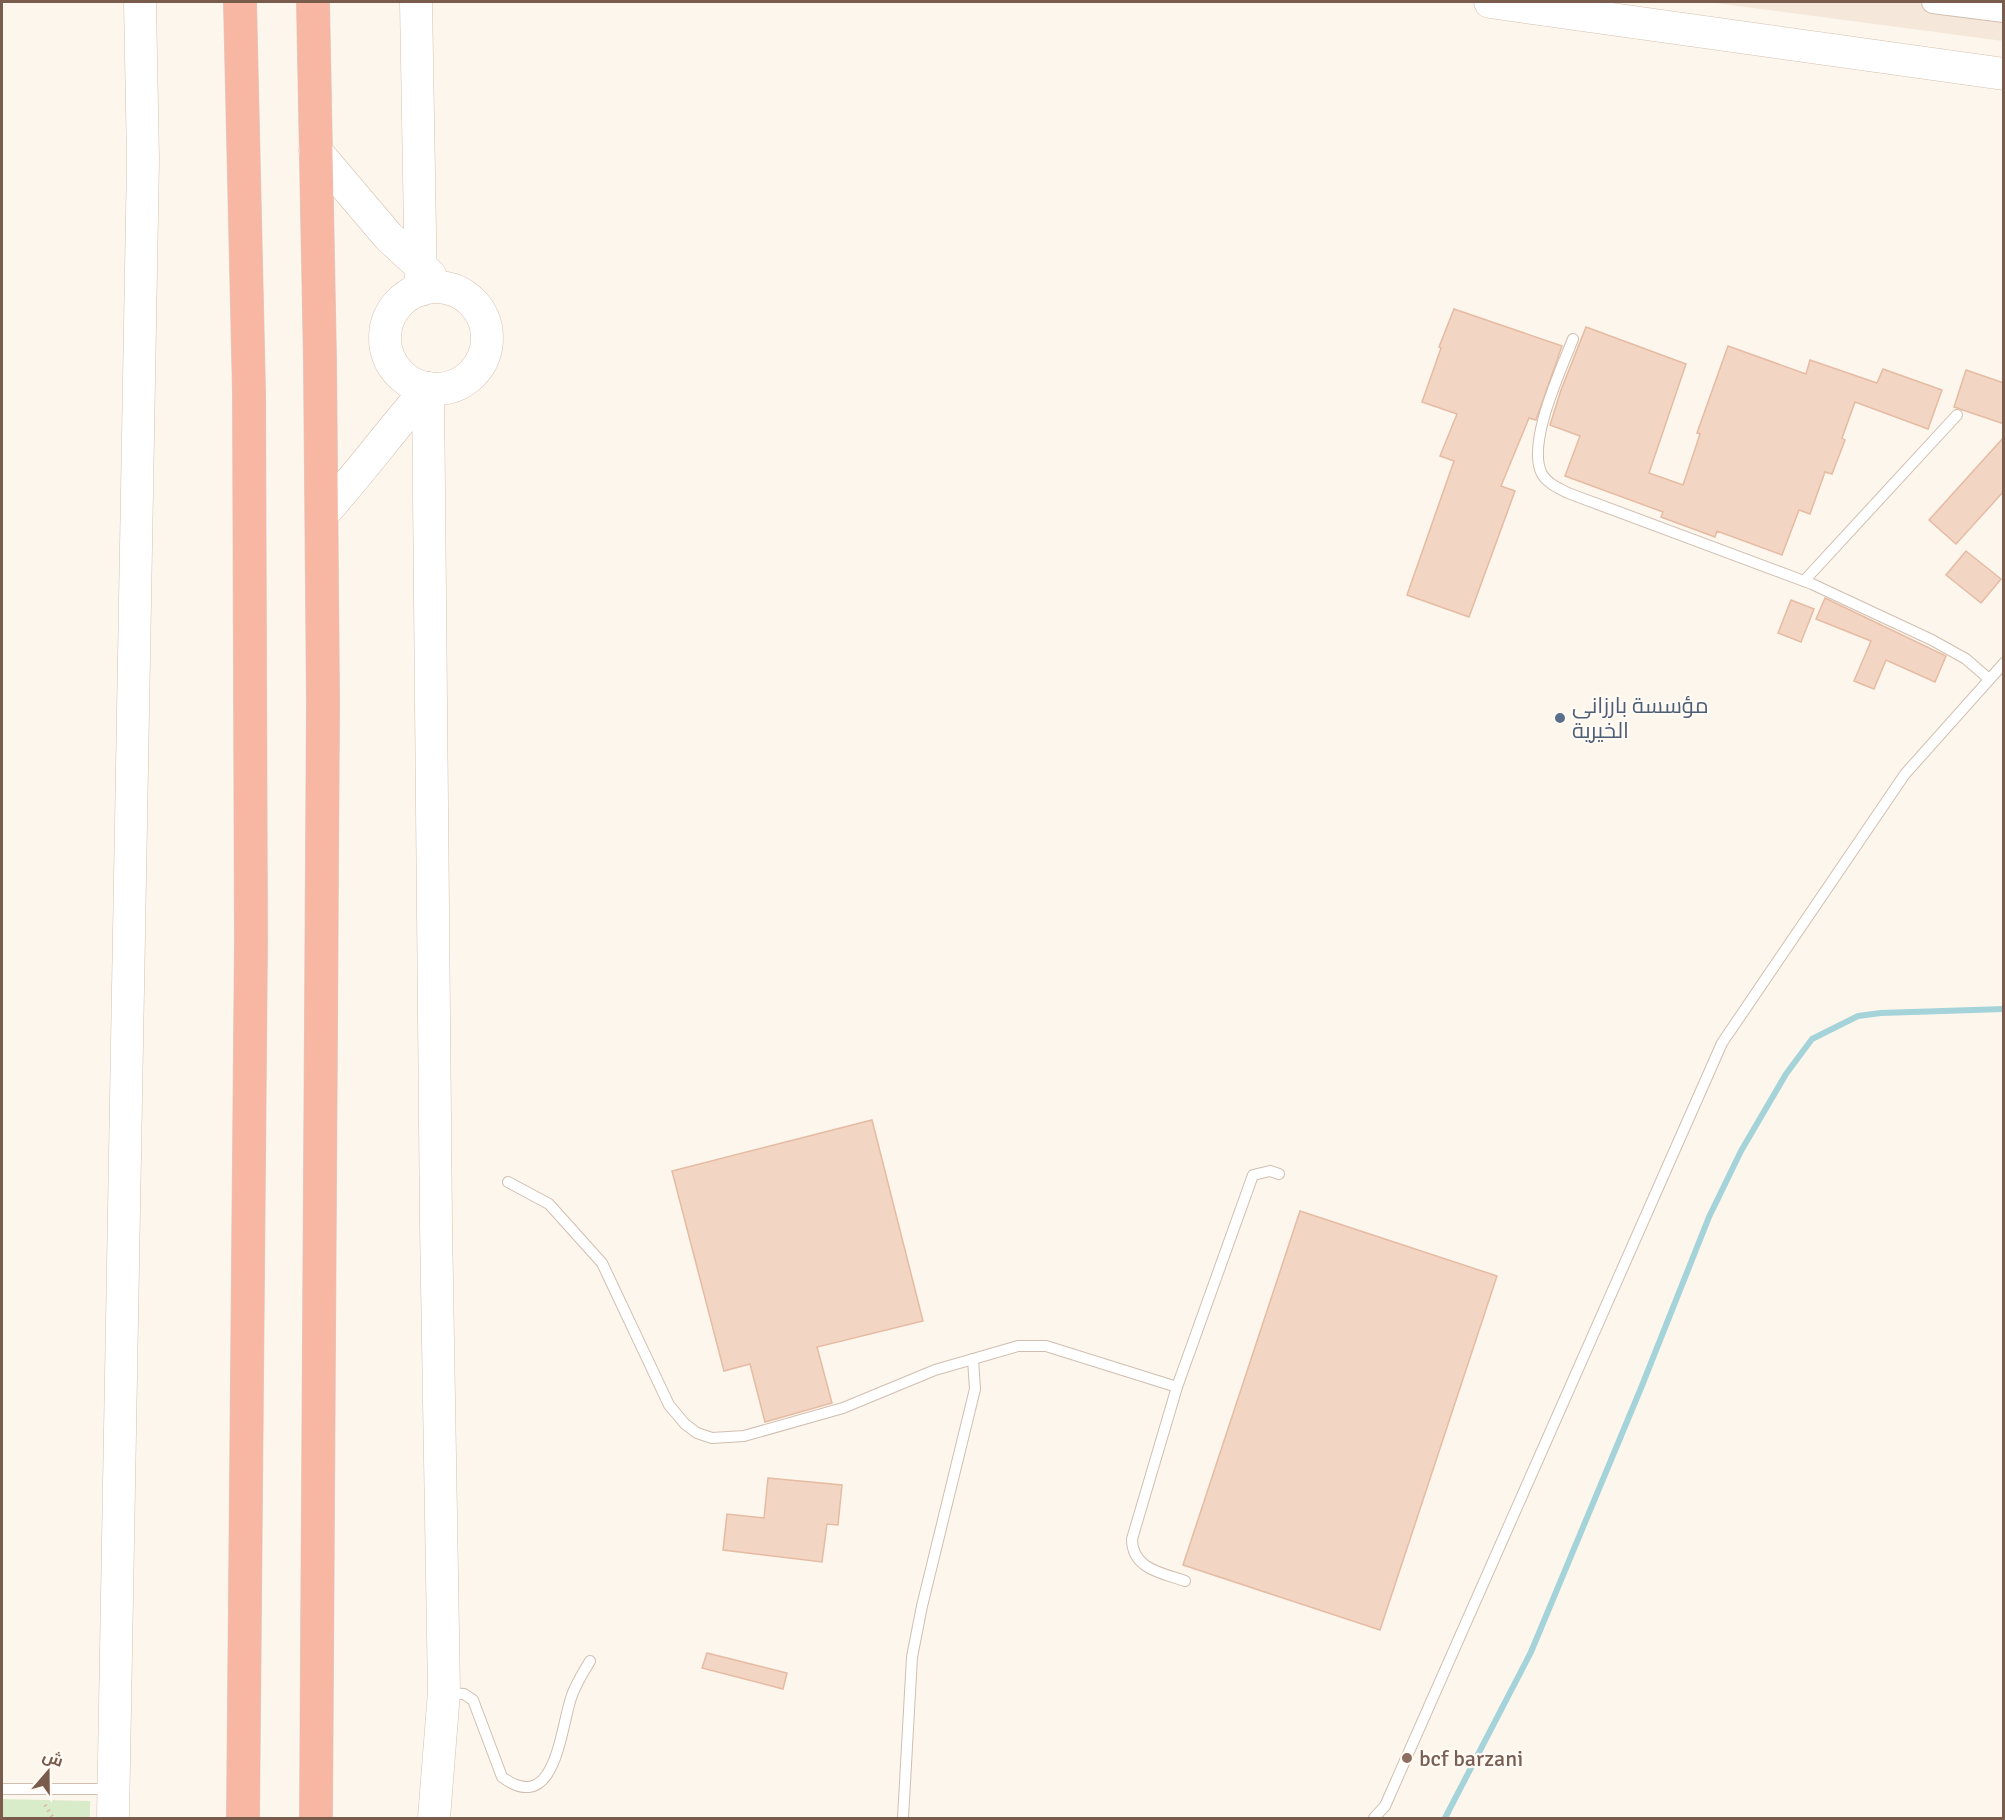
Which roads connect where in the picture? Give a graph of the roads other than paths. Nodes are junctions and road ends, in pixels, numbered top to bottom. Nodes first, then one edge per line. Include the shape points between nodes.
1 (140, 2) edge
2 (240, 2) edge
3 (313, 2) edge
4 (416, 2) edge
5 (1490, 2) edge
6 (1933, 2) edge
7 (1962, 3) edge
8 (2004, 11) edge
9 (2004, 74) edge
10 (315, 150) junction
11 (429, 282) junction
12 (1573, 339) dead end
13 (428, 388) junction
14 (1957, 415) dead end
15 (322, 515) junction
16 (1804, 581) junction
17 (2004, 663) edge
18 (1989, 679) junction
19 (1280, 1173) dead end
20 (508, 1182) dead end
21 (973, 1359) junction
22 (1177, 1387) junction
23 (1185, 1581) dead end
24 (590, 1661) dead end
25 (444, 1692) junction
26 (2, 1789) edge
27 (113, 1804) edge
28 (243, 1818) edge
29 (316, 1818) edge
30 (434, 1818) edge
31 (903, 1818) edge
32 (1374, 1818) edge

1 - 27 street via 143,160
2 - 28 highway via 249,393 251,904
3 - 10 highway
4 - 11 street
5 - 9 street
6 - 7 street
7 - 8 street
10 - 11 street
10 - 15 highway
11 - 13 street via 400,302 390,315 386,330 386,346 400,374 413,384
11 - 13 street via 461,293 475,304 487,337 485,355 463,382 446,388
12 - 16 lane via 1544,418 1537,460 1542,475 1568,493
13 - 15 street
13 - 25 street
14 - 16 lane
15 - 29 highway
16 - 18 lane via 1932,640
17 - 18 lane
18 - 32 lane via 1905,774 1722,1043 1385,1806
19 - 22 lane via 1253,1175
20 - 21 lane via 549,1204 602,1263 669,1405 697,1433 712,1438 744,1436 843,1408 935,1370
21 - 22 lane via 1018,1346 1046,1346
21 - 31 lane via 975,1389 912,1657
22 - 23 lane via 1132,1539 1132,1551 1149,1569
24 - 25 lane via 574,1691 547,1777 537,1786 524,1789 502,1777 473,1700 464,1694
25 - 30 street
26 - 27 lane

